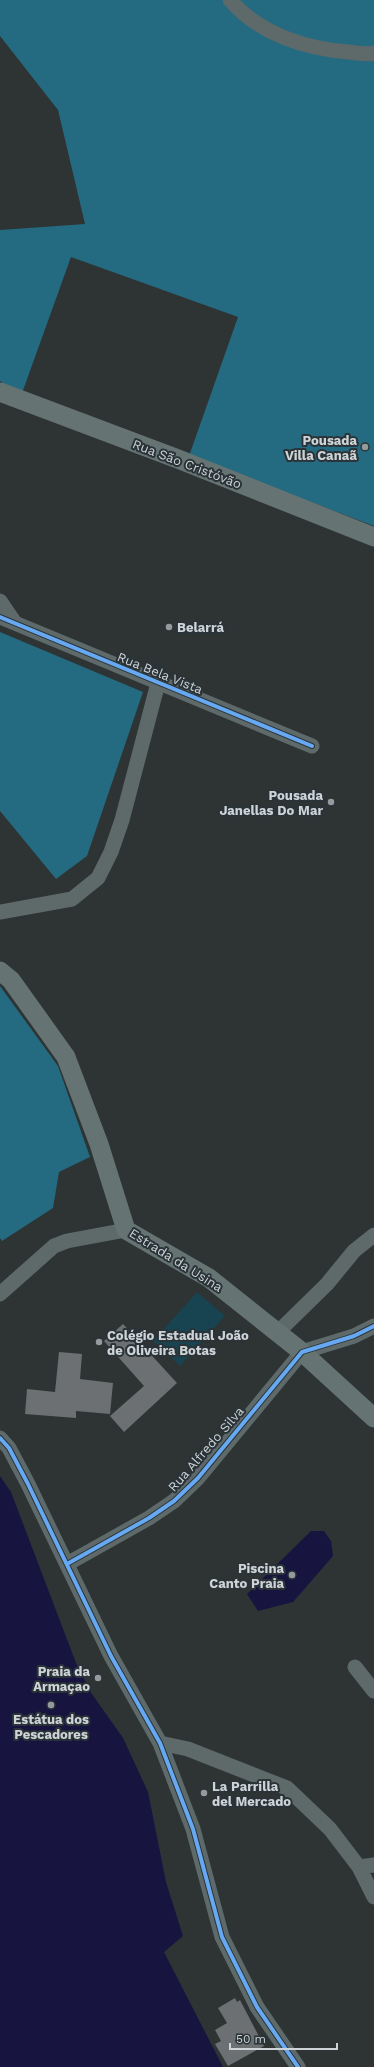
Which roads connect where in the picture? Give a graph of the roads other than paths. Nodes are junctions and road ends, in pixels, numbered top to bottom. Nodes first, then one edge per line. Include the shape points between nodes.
1 (230, 0) edge
2 (374, 53) edge
3 (0, 392) edge
4 (374, 537) edge
5 (0, 601) edge
6 (0, 617) edge
7 (16, 624) junction
8 (158, 683) junction
9 (312, 746) dead end
10 (0, 912) edge
11 (0, 971) edge
12 (126, 1230) junction
13 (370, 1242) edge
14 (0, 1294) edge
15 (374, 1326) edge
16 (278, 1332) junction
17 (302, 1352) junction
18 (374, 1418) edge
19 (0, 1438) edge
20 (68, 1564) junction
21 (355, 1667) dead end
22 (374, 1691) edge
23 (160, 1743) junction
24 (367, 1866) edge
25 (374, 1897) edge
26 (298, 2067) edge

1 - 2 street via 266,29 292,41 324,51
3 - 4 main road, Rua São Cristóvão
5 - 7 street
6 - 7 street, Rua Bela Vista
7 - 8 street, Rua Bela Vista
8 - 9 street, Rua Bela Vista
8 - 10 street via 122,820 111,852 98,878 72,899
11 - 12 main road, Estrada da Usina via 11,980 66,1057 99,1144
12 - 14 street via 67,1240 54,1246
12 - 16 main road, Estrada da Usina via 209,1278
13 - 16 street
15 - 17 street via 354,1336
16 - 17 main road, Estrada da Usina
17 - 18 main road, Estrada da Usina
17 - 20 street, Rua Alfredo Silva via 198,1478 174,1501
19 - 20 street via 9,1448
20 - 23 street via 111,1656
21 - 22 street
23 - 24 street via 188,1749 286,1788
23 - 26 street via 193,1829 222,1937 257,2007
24 - 25 street

